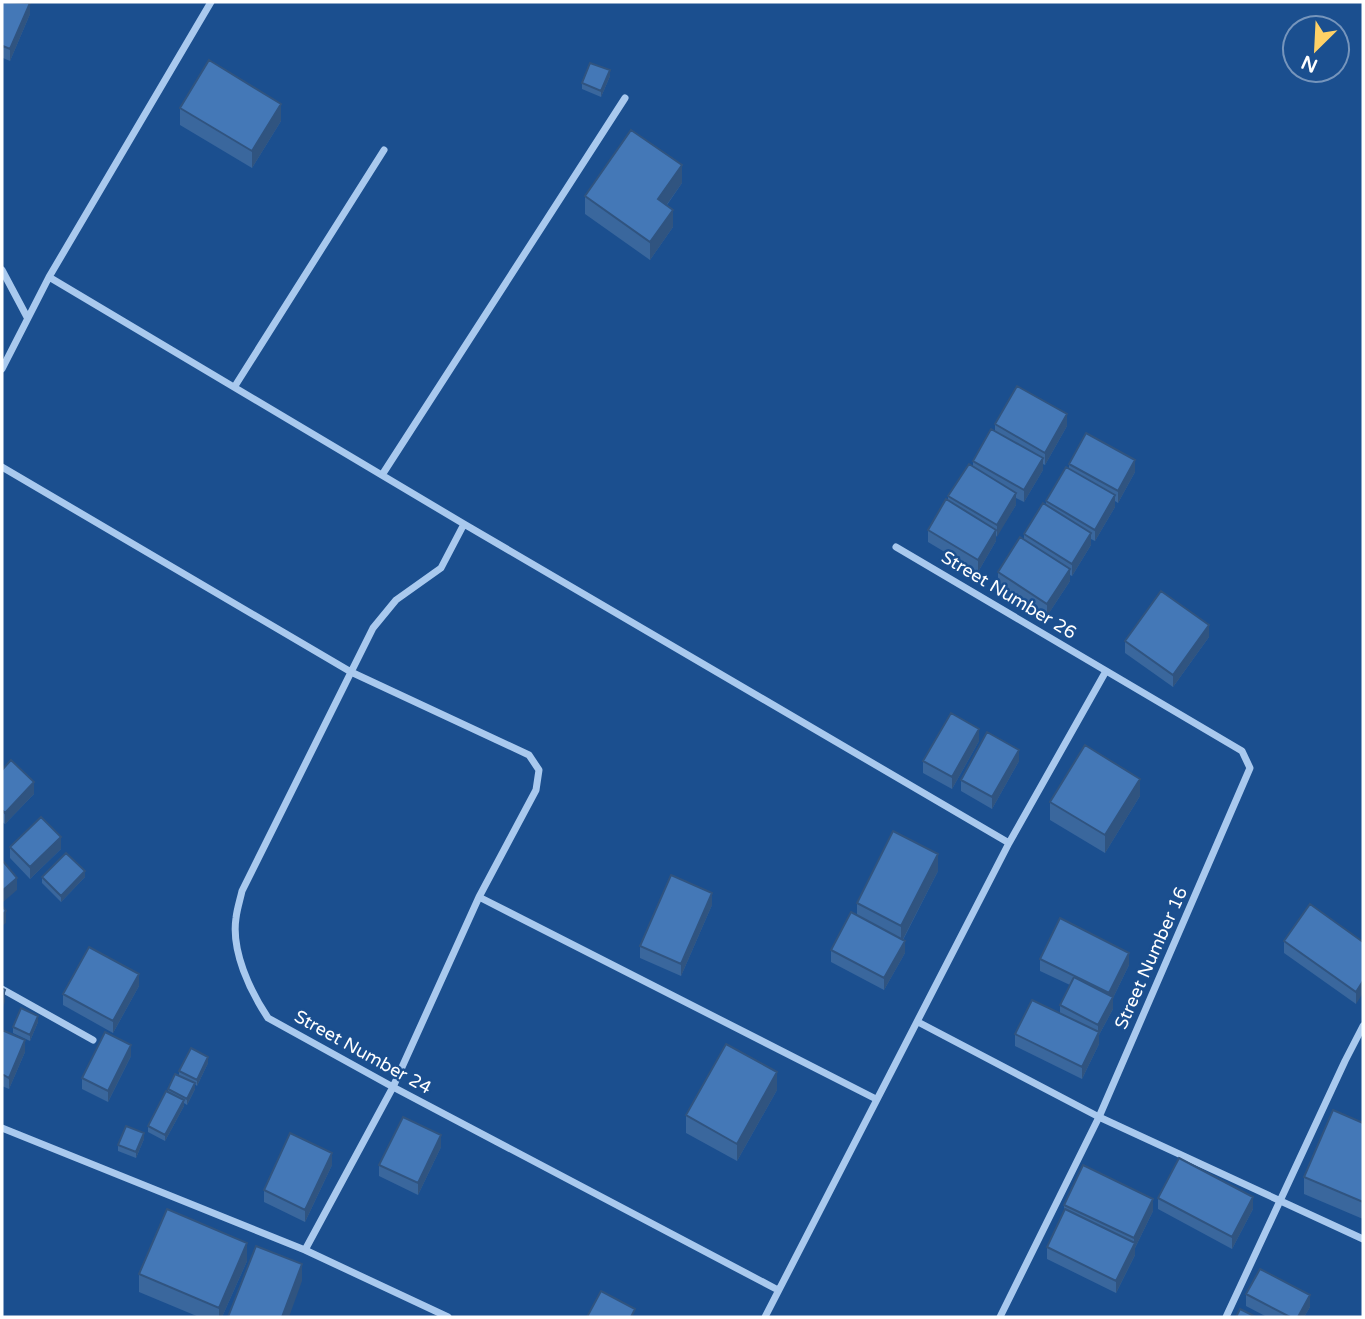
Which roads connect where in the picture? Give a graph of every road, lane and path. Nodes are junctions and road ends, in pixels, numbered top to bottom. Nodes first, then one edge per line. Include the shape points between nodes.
1 (211, 2) edge
2 (625, 98) dead end
3 (384, 150) dead end
4 (2, 270) edge
5 (49, 276) junction
6 (27, 317) junction
7 (2, 369) edge
8 (235, 386) junction
9 (2, 467) edge
10 (382, 475) junction
11 (464, 524) junction
12 (896, 547) dead end
13 (1106, 671) junction
14 (351, 672) junction
15 (1009, 843) junction
16 (479, 897) junction
17 (2, 989) edge
18 (918, 1022) junction
19 (1363, 1026) edge
20 (93, 1040) dead end
21 (393, 1087) junction
22 (876, 1099) junction
23 (1099, 1117) junction
24 (2, 1128) edge
25 (1282, 1201) junction
26 (1363, 1239) edge
27 (305, 1250) junction
28 (778, 1290) junction
29 (429, 1308) junction
30 (425, 1317) edge
31 (447, 1317) edge
32 (765, 1317) edge
33 (1000, 1317) edge
34 (1226, 1317) edge

1 - 5 street
2 - 10 street
3 - 8 street
4 - 6 street
5 - 6 street
5 - 8 street
6 - 7 street
8 - 10 street
9 - 14 street
10 - 11 street
11 - 14 street, Street Number 24 via 441,568 396,600 373,628
11 - 15 street
12 - 13 street, Street Number 26
13 - 15 street
13 - 23 street, Street Number 16 via 1242,751 1250,768
14 - 16 street via 529,755 539,770 536,790
14 - 21 street, Street Number 24 via 242,891 235,921 237,946 255,999 268,1018
15 - 18 street
16 - 21 street
16 - 22 street
17 - 20 street
18 - 22 street
18 - 23 street
19 - 25 street
21 - 27 street
21 - 28 street, Street Number 24
22 - 28 street
23 - 25 street
23 - 33 street, Street Number 16
24 - 27 street
25 - 26 street
25 - 34 street
27 - 29 street
28 - 32 street
29 - 30 street
29 - 31 street

